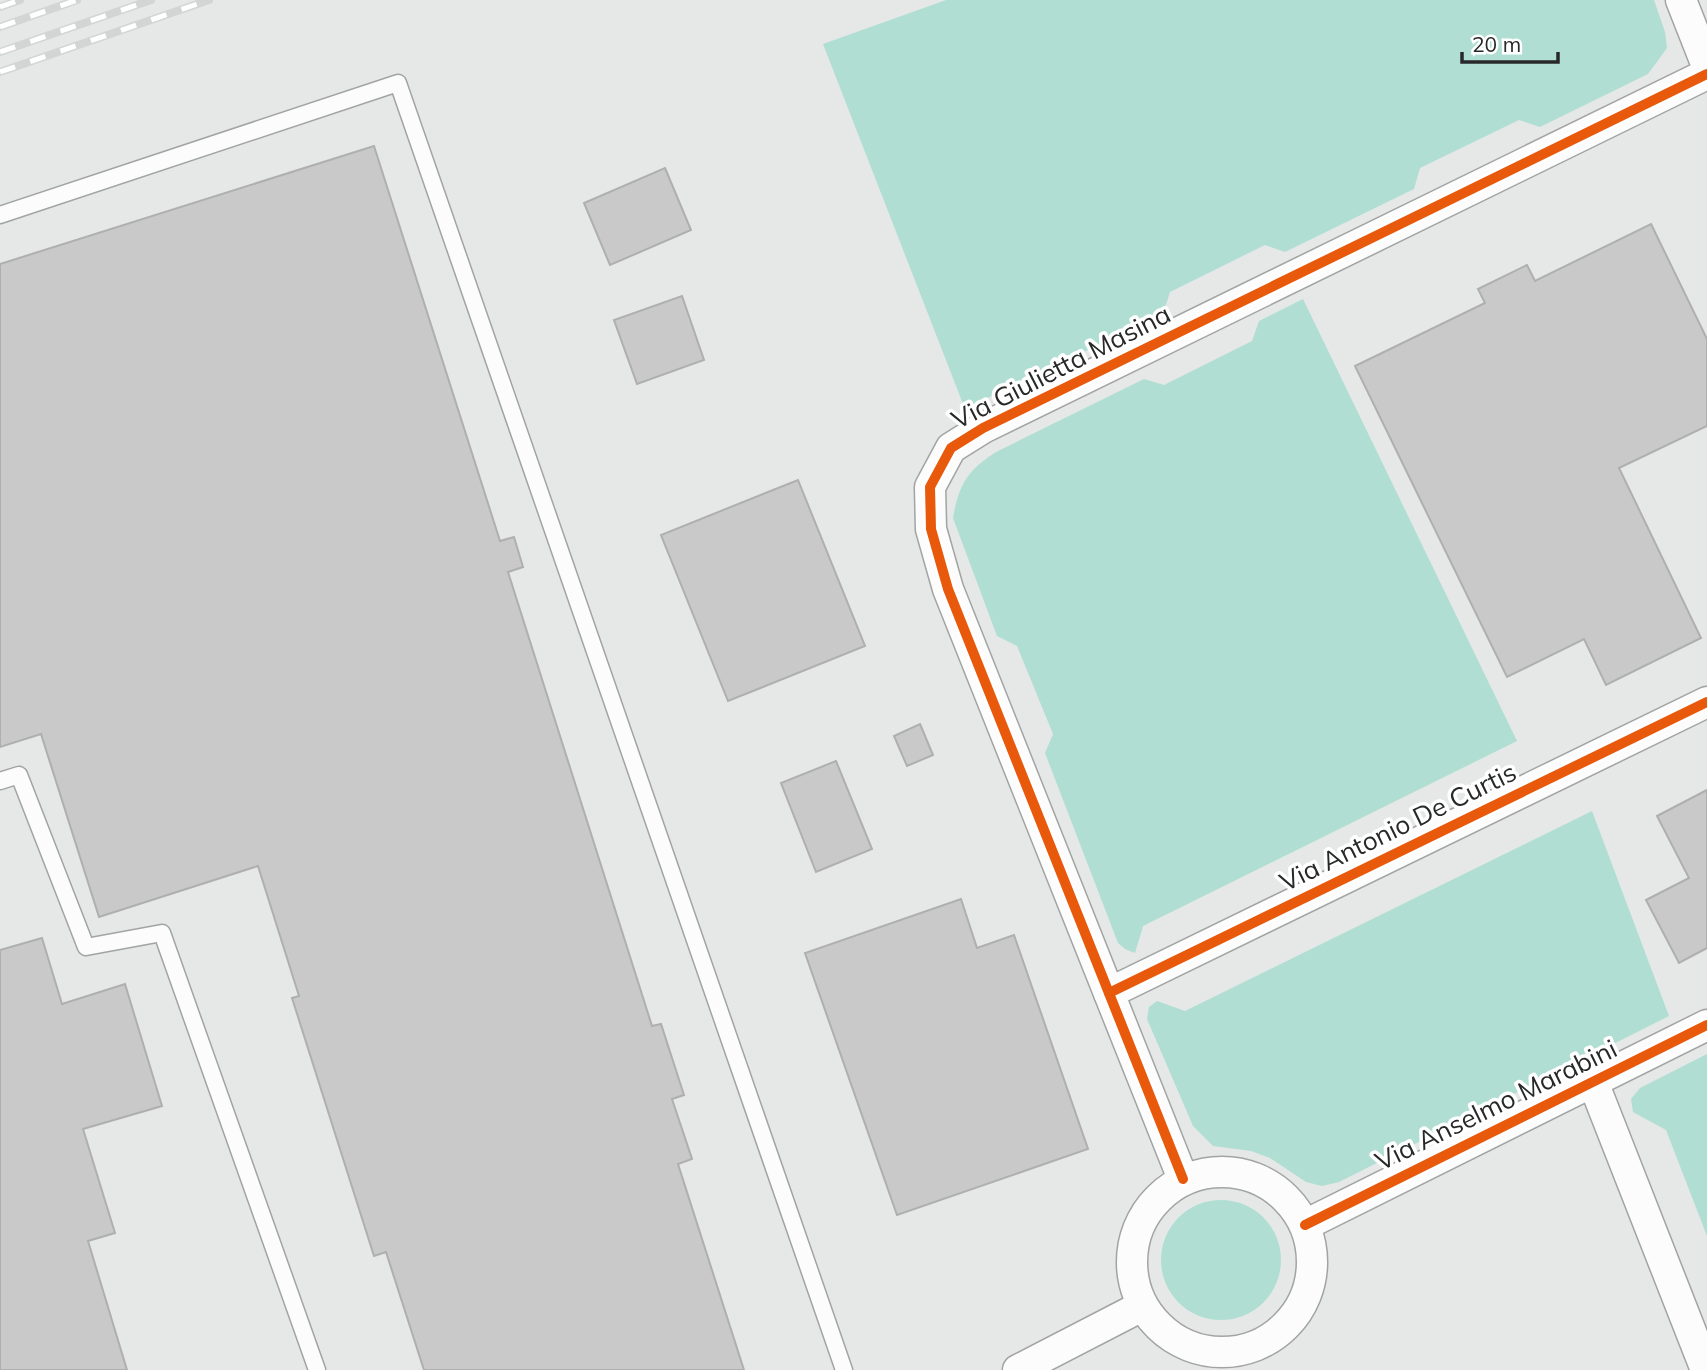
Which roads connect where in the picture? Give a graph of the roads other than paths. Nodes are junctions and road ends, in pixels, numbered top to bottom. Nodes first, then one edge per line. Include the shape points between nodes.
1 (1681, 0) edge
2 (1707, 66) edge
3 (1707, 74) edge
4 (0, 215) edge
5 (1707, 702) edge
6 (0, 781) edge
7 (1109, 993) junction
8 (1707, 1025) edge
9 (1593, 1082) junction
10 (1183, 1180) junction
11 (1305, 1225) junction
12 (1142, 1306) junction
13 (1254, 1360) edge
14 (317, 1370) edge
15 (844, 1370) edge
16 (1018, 1370) edge
17 (1706, 1370) edge

1 - 2 street
3 - 7 street, Via Giulietta Masina via 983,428 951,448 930,486 932,529 948,589
4 - 15 lane via 398,83
5 - 7 street, Via Antonio De Curtis
6 - 14 lane via 19,775 86,947 162,933
7 - 10 street, Via Giulietta Masina
8 - 9 street, Via Anselmo Marabini
9 - 11 street, Via Anselmo Marabini
9 - 17 street
10 - 11 street via 1212,1172 1247,1175 1270,1185
10 - 12 street via 1159,1196 1140,1222 1131,1250 1132,1283
11 - 13 street via 1313,1258 1309,1288 1296,1316
12 - 13 street via 1166,1335 1198,1350
12 - 16 street

